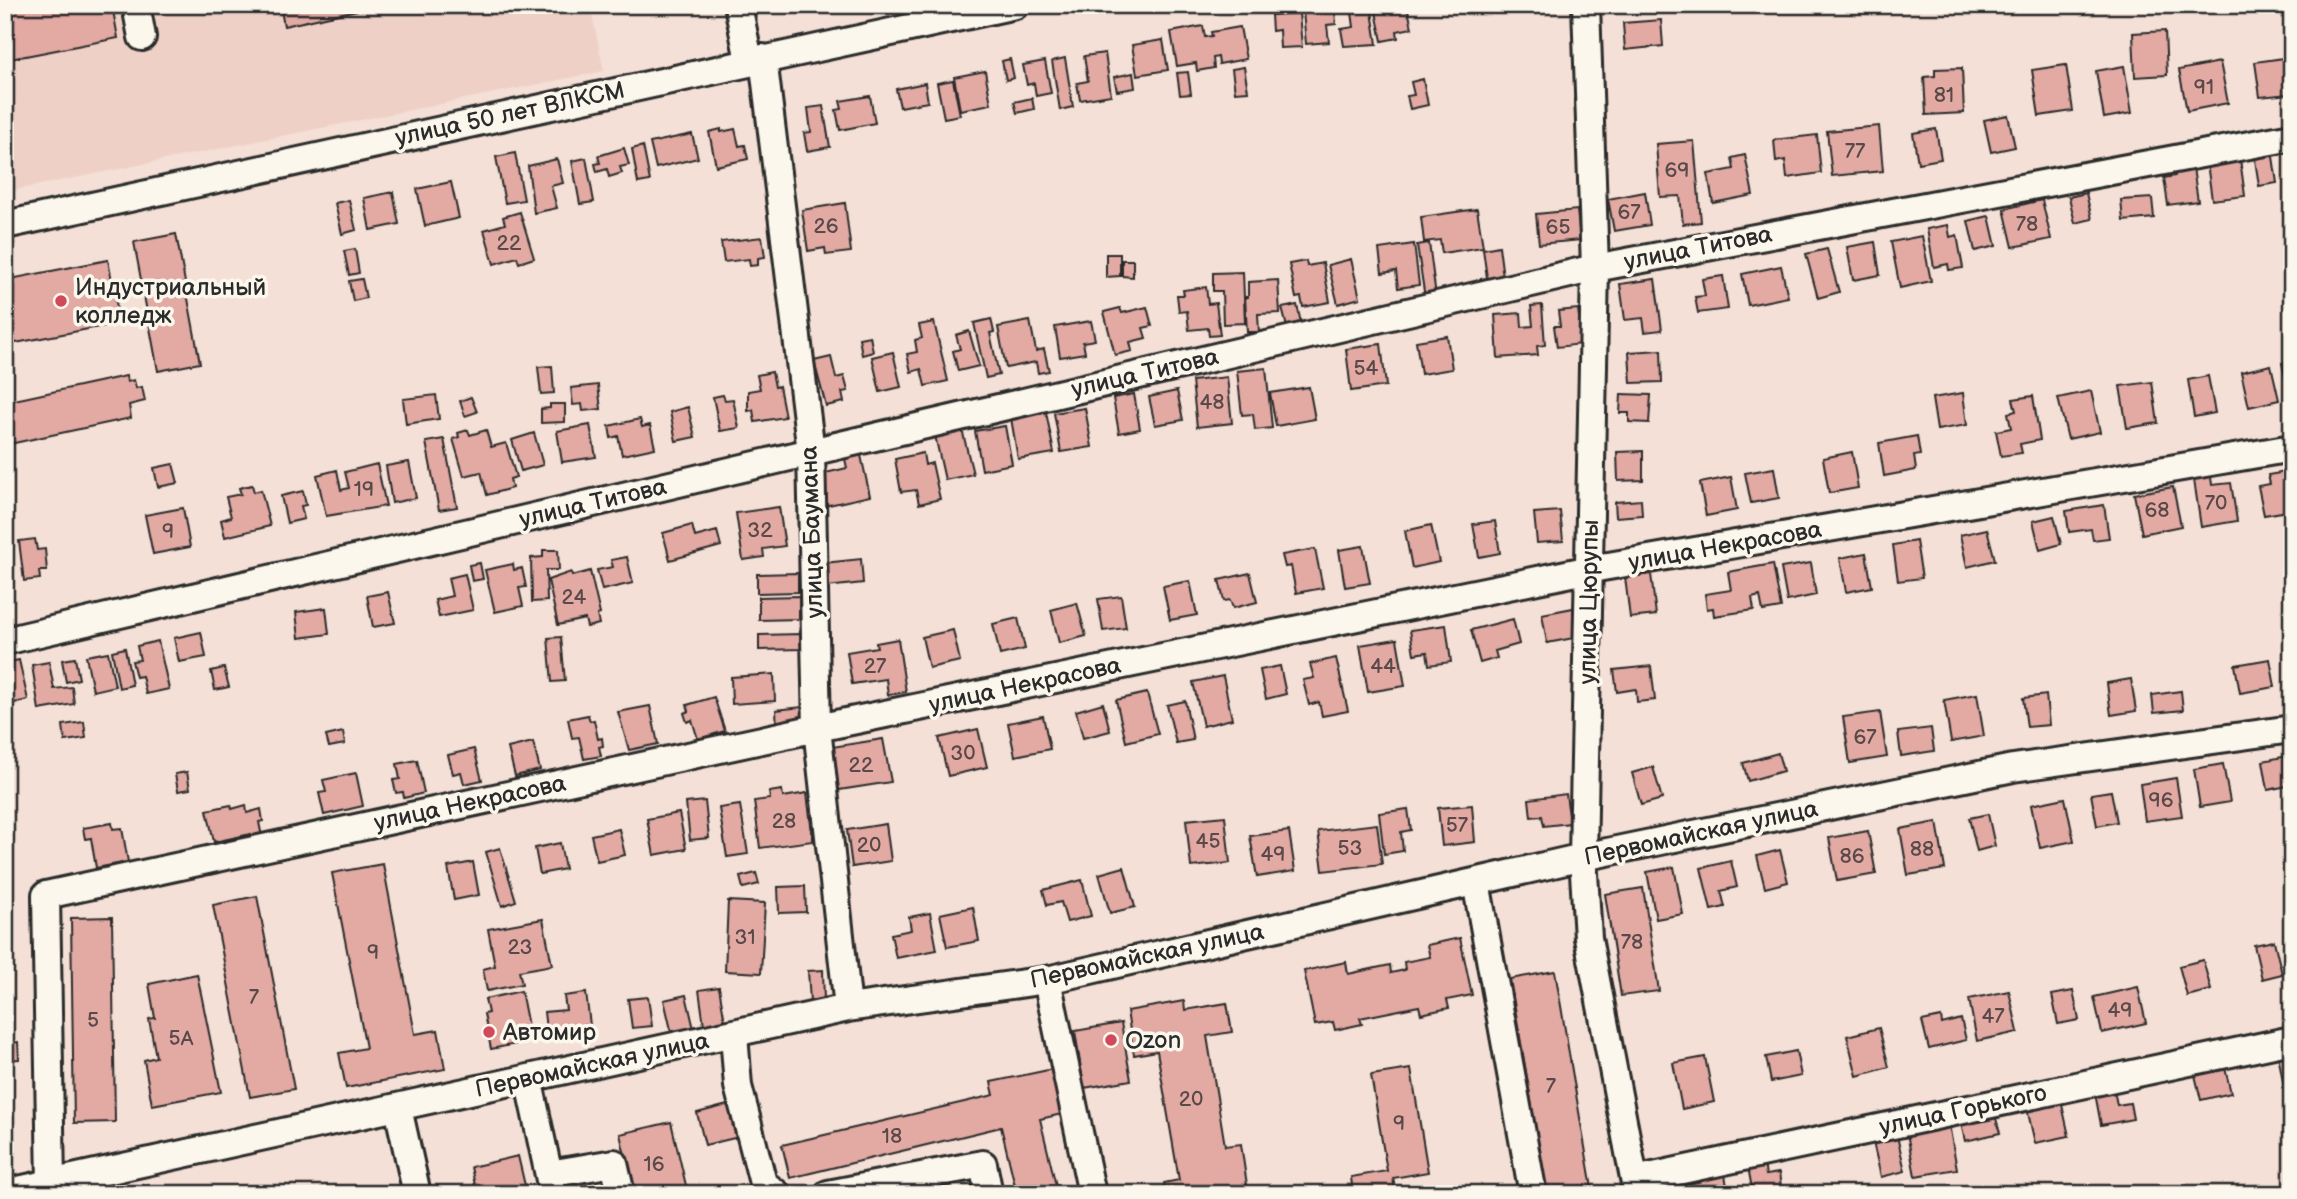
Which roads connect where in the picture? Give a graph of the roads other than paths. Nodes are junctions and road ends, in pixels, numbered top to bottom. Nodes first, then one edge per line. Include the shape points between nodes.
1 (136, 5) edge
2 (738, 5) edge
3 (1015, 5) edge
4 (1586, 5) edge
5 (923, 15) edge
6 (142, 37) dead end
7 (756, 59) junction
8 (2292, 137) edge
9 (5, 225) edge
10 (1595, 268) junction
11 (2292, 448) edge
12 (811, 452) junction
13 (1591, 569) junction
14 (5, 642) edge
15 (817, 728) junction
16 (2292, 729) edge
17 (1583, 857) junction
18 (1476, 882) junction
19 (1047, 980) junction
20 (848, 1008) junction
21 (734, 1034) junction
22 (2292, 1040) edge
23 (527, 1078) junction
24 (398, 1108) junction
25 (51, 1183) junction
26 (551, 1184) edge
27 (81, 1185) edge
28 (1636, 1187) edge
29 (5, 1194) edge
30 (417, 1194) edge
31 (621, 1194) edge
32 (777, 1194) edge
33 (828, 1194) edge
34 (989, 1194) edge
35 (1092, 1194) edge
36 (1533, 1194) edge

1 - 6 street
2 - 7 street, улица Баумана
3 - 5 street, улица 50 лет ВЛКСМ
4 - 10 street, улица Цюрупы
5 - 7 street, улица 50 лет ВЛКСМ
7 - 9 street, улица 50 лет ВЛКСМ
7 - 12 street, улица Баумана
8 - 10 street, улица Титова
10 - 12 street, улица Титова
10 - 13 street, улица Цюрупы
11 - 13 street, улица Некрасова
12 - 14 street, улица Титова
12 - 15 street, улица Баумана
13 - 15 street, улица Некрасова
13 - 17 street, улица Цюрупы
15 - 20 street, улица Баумана
15 - 25 street, улица Некрасова via 46,895
16 - 17 street, Первомайская улица via 2013,768
17 - 18 street, Первомайская улица
17 - 28 street, улица Цюрупы via 1588,938
18 - 19 street, Первомайская улица
18 - 36 street
19 - 20 street, Первомайская улица
19 - 35 street
20 - 21 street, Первомайская улица
21 - 23 street, Первомайская улица
21 - 32 street via 738,1086 763,1183
22 - 28 street, улица Горького
23 - 24 street, Первомайская улица
23 - 26 street
24 - 27 street, Первомайская улица
24 - 30 street
25 - 27 street, Первомайская улица
25 - 29 street, Первомайская улица
26 - 31 street via 614,1163
33 - 34 street via 983,1164

